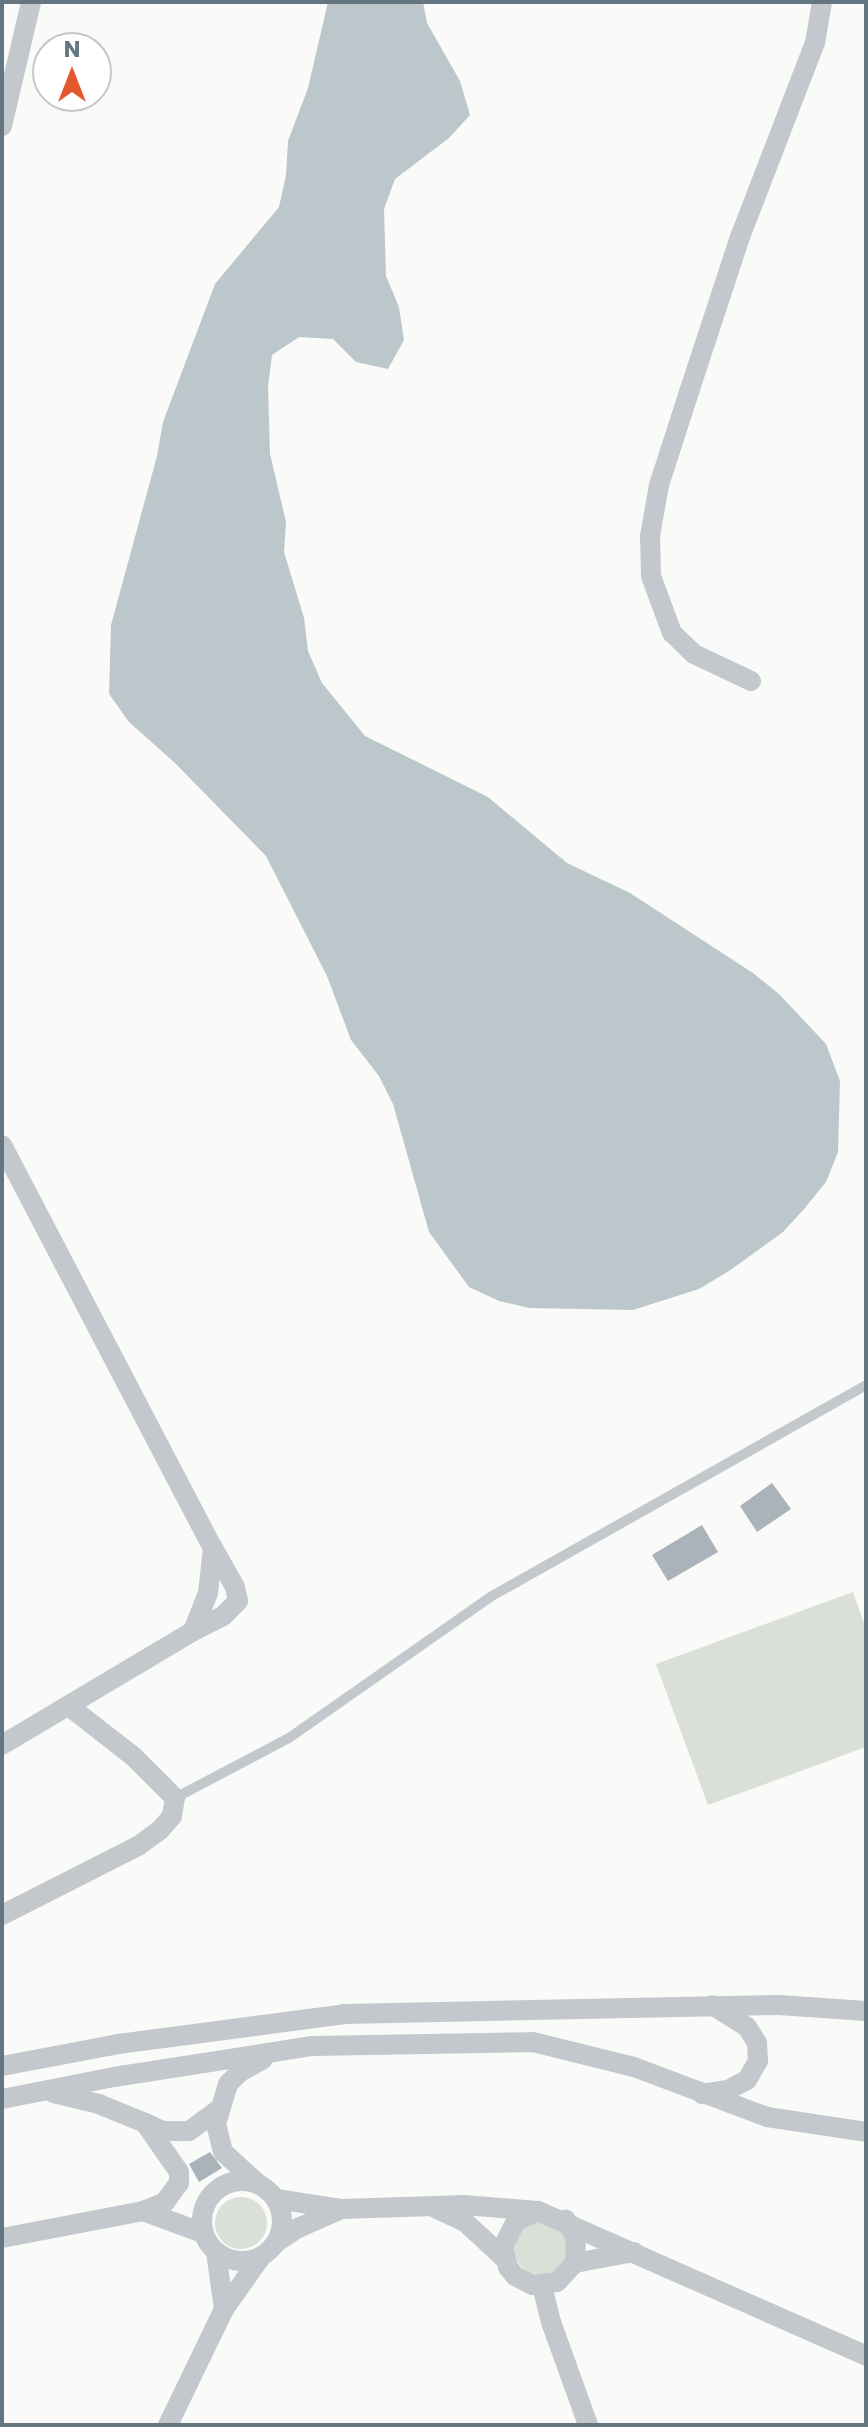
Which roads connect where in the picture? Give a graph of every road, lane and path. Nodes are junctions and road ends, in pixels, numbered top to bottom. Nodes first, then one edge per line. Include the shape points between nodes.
1 (31, 2) edge
2 (822, 2) edge
3 (2, 126) edge
4 (751, 681) dead end
5 (2, 1145) edge
6 (866, 1385) edge
7 (213, 1548) junction
8 (193, 1631) junction
9 (70, 1707) junction
10 (2, 1745) edge
11 (175, 1798) junction
12 (2, 1915) edge
13 (712, 2005) junction
14 (866, 2011) edge
15 (275, 2052) junction
16 (2, 2066) edge
17 (45, 2091) junction
18 (702, 2094) junction
19 (2, 2099) edge
20 (218, 2110) junction
21 (145, 2123) junction
22 (866, 2132) edge
23 (179, 2172) junction
24 (260, 2185) junction
25 (276, 2199) junction
26 (431, 2206) junction
27 (203, 2209) junction
28 (342, 2209) junction
29 (143, 2211) junction
30 (538, 2211) junction
31 (566, 2220) junction
32 (203, 2233) junction
33 (2, 2238) edge
34 (278, 2241) junction
35 (216, 2252) junction
36 (634, 2252) junction
37 (261, 2257) junction
38 (504, 2258) junction
39 (575, 2263) junction
40 (542, 2286) junction
41 (224, 2309) junction
42 (866, 2356) edge
43 (168, 2425) edge
44 (588, 2425) edge

1 - 3 street
2 - 4 street via 815,43 740,237 680,418 650,536 651,576 672,633 694,654
5 - 7 street
6 - 11 lane via 492,1596 289,1738
7 - 8 street via 208,1593
7 - 8 street via 238,1601 223,1616
8 - 9 street
9 - 10 street
9 - 11 street via 134,1757
11 - 12 street via 172,1816 138,1846
13 - 14 street
13 - 16 street via 345,2014 118,2044
13 - 18 street via 747,2027 757,2043 758,2061 747,2080
15 - 17 street
15 - 18 street via 313,2046 533,2042 634,2067
15 - 20 street via 228,2084
17 - 19 street
17 - 21 street via 99,2104
18 - 22 street via 767,2117
20 - 21 street via 189,2131 174,2133
20 - 24 street via 223,2152
21 - 23 street
23 - 27 street
23 - 29 street via 172,2195
24 - 25 street
24 - 27 street via 226,2184
25 - 28 street
25 - 34 street via 283,2220
26 - 28 street
26 - 30 street
26 - 38 street via 465,2222
27 - 32 street
28 - 34 street
29 - 32 street
29 - 33 street
30 - 31 street
30 - 38 street via 509,2229
31 - 36 street
31 - 39 street via 576,2238
32 - 35 street
34 - 37 street
35 - 37 street via 238,2262
35 - 41 street
36 - 39 street
36 - 42 street
37 - 41 street
38 - 40 street via 523,2282
39 - 40 street via 563,2278
40 - 44 street
41 - 43 street

